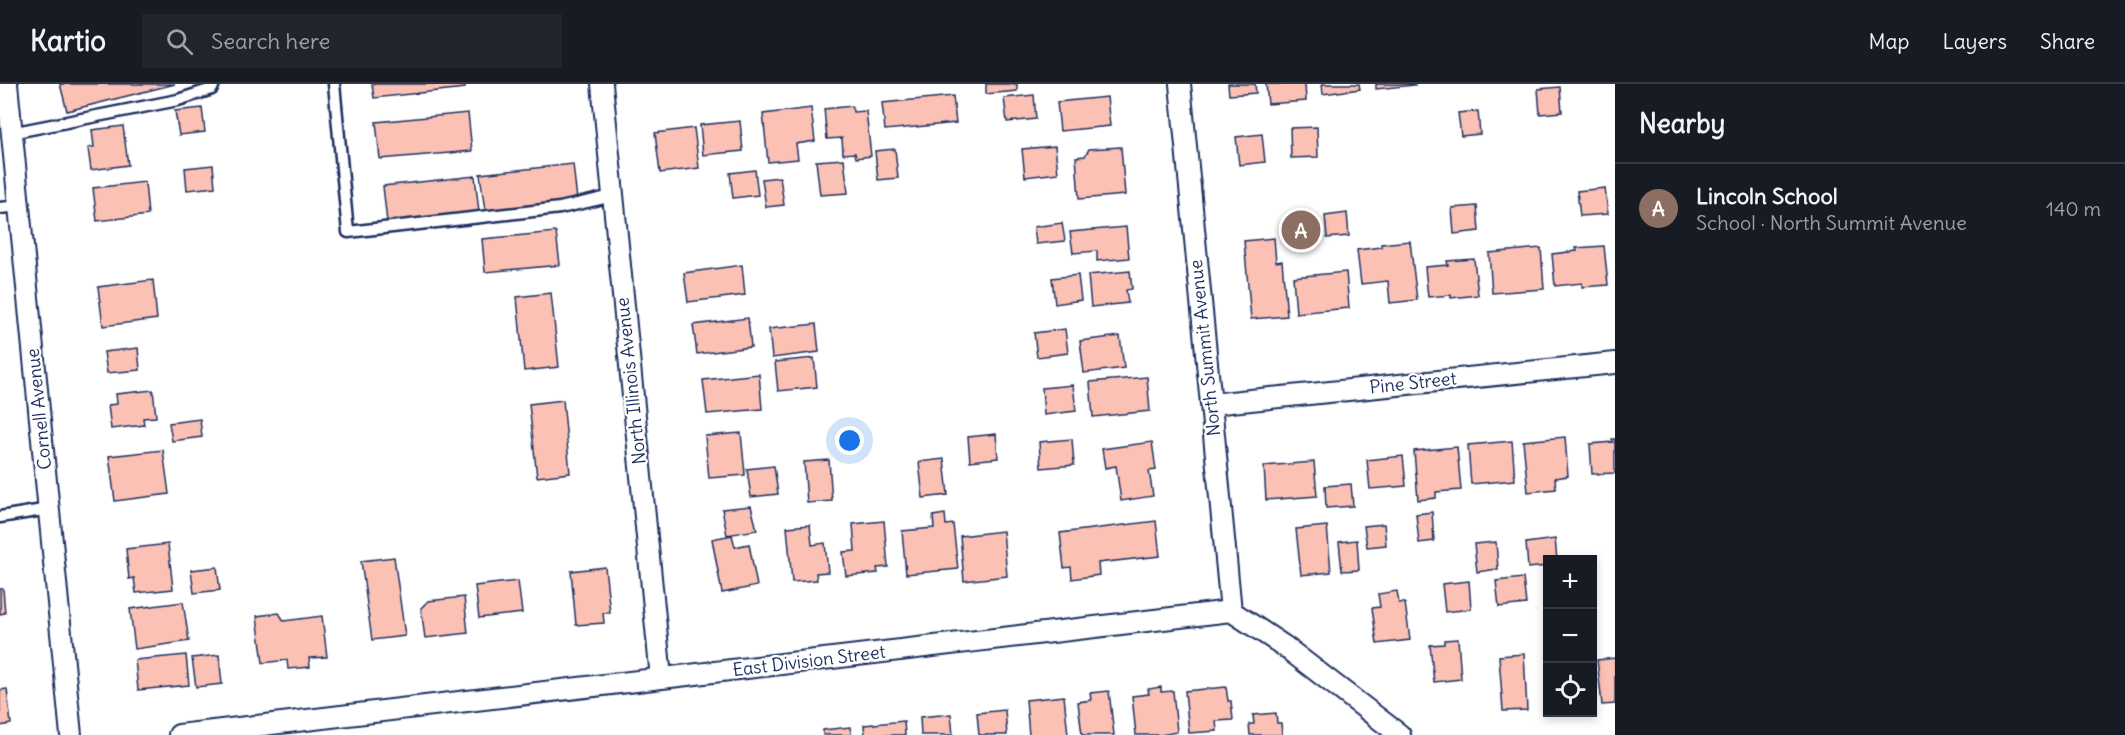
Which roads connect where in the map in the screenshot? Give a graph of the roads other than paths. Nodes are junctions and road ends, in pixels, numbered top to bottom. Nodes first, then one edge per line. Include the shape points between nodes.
1 (7, 84) edge
2 (214, 84) edge
3 (334, 84) edge
4 (602, 84) edge
5 (1180, 84) edge
6 (11, 133) junction
7 (613, 196) junction
8 (9, 207) edge
9 (1615, 363) edge
10 (1211, 404) junction
11 (49, 509) junction
12 (0, 517) edge
13 (1231, 611) junction
14 (661, 678) junction
15 (71, 735) edge
16 (179, 735) edge
17 (1400, 735) edge

1 - 6 street, Cornell Avenue
2 - 6 lane via 212,89 178,100
3 - 7 lane via 348,232 560,208
4 - 7 street, North Illinois Avenue
5 - 10 street, North Summit Avenue
6 - 8 street, Cornell Avenue
7 - 14 street, North Illinois Avenue
8 - 11 street, Cornell Avenue
9 - 10 street, Pine Street
10 - 13 street, North Summit Avenue
11 - 12 lane
11 - 15 street, Cornell Avenue
13 - 14 street, East Division Street
13 - 17 street via 1284,646
14 - 16 street, East Division Street

